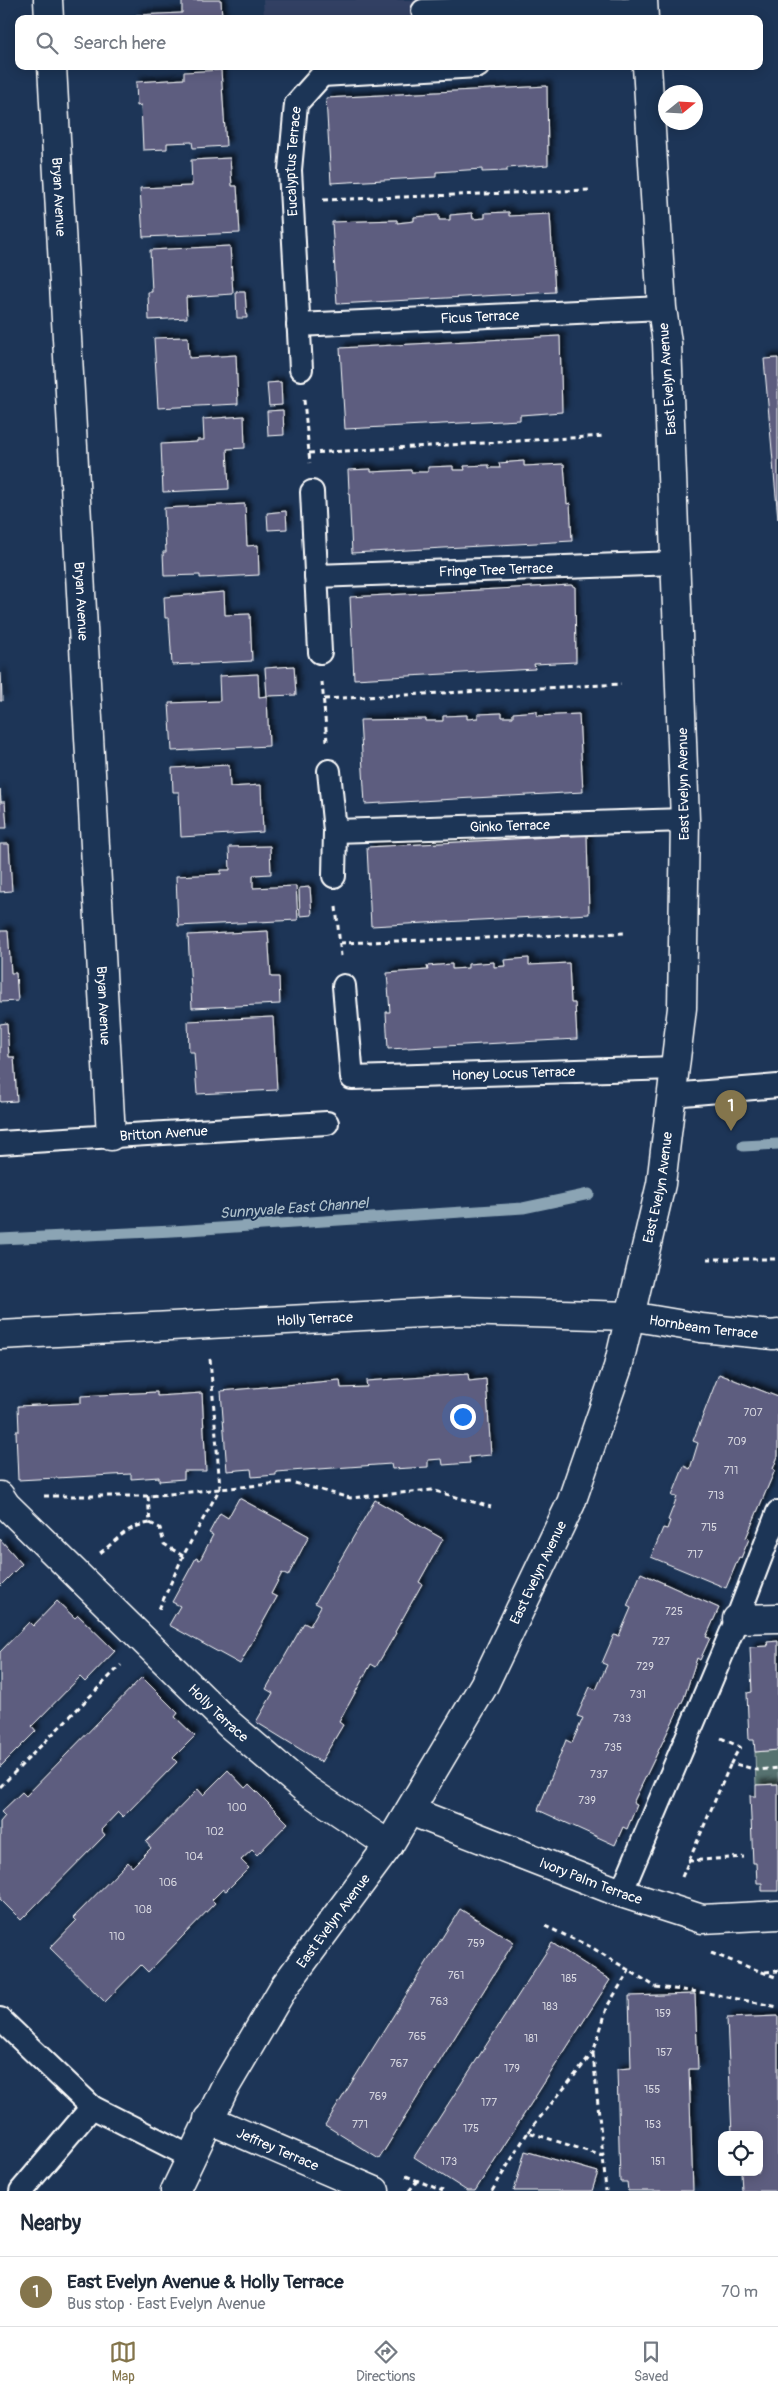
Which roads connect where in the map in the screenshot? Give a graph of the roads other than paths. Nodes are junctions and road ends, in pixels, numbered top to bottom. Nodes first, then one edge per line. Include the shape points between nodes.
1 (48, 0) edge
2 (643, 9) edge
3 (423, 11) dead end
4 (49, 15) edge
5 (52, 70) edge
6 (416, 70) edge
7 (647, 70) edge
8 (662, 308) junction
9 (298, 325) junction
10 (301, 369) road end
11 (312, 492) road end
12 (676, 563) junction
13 (316, 576) junction
14 (320, 652) road end
15 (329, 771) road end
16 (685, 820) junction
17 (335, 831) junction
18 (334, 876) road end
19 (344, 986) road end
20 (675, 1068) junction
21 (778, 1086) edge
22 (671, 1095) junction
23 (327, 1123) dead end
24 (111, 1136) junction
25 (0, 1143) edge
26 (630, 1316) junction
27 (778, 1334) edge
28 (0, 1335) edge
29 (3, 1501) edge
30 (778, 1512) edge
31 (778, 1618) edge
32 (737, 1619) junction
33 (410, 1810) junction
34 (389, 1845) junction
35 (621, 1893) junction
36 (778, 1915) edge
37 (0, 2019) edge
38 (92, 2107) junction
39 (208, 2119) junction
40 (191, 2157) junction
41 (21, 2191) edge
42 (175, 2191) edge
43 (375, 2191) edge

1 - 4 street
2 - 3 lane
5 - 24 street, Bryan Avenue
6 - 9 lane, Eucalyptus Terrace via 322,76 296,104 290,170
7 - 8 street, East Evelyn Avenue
8 - 9 lane, Ficus Terrace
8 - 12 street, East Evelyn Avenue via 667,343
9 - 10 lane, Eucalyptus Terrace
11 - 13 lane
12 - 13 lane, Fringe Tree Terrace
12 - 16 street, East Evelyn Avenue
13 - 14 lane
15 - 17 lane
16 - 17 lane, Ginko Terrace
16 - 20 street, East Evelyn Avenue via 682,1008
17 - 18 lane
19 - 20 lane, Honey Locus Terrace via 352,1078
20 - 22 street, East Evelyn Avenue
21 - 22 lane
22 - 26 street, East Evelyn Avenue via 661,1184
23 - 24 lane, Britton Avenue
24 - 25 lane, Britton Avenue
26 - 27 street, Hornbeam Terrace via 701,1328
26 - 28 street, Holly Terrace via 460,1311
26 - 33 street, East Evelyn Avenue via 618,1367 571,1503 504,1647
29 - 34 street, Holly Terrace via 229,1724 304,1788
30 - 32 lane
31 - 32 street
32 - 35 lane
33 - 34 street, East Evelyn Avenue
33 - 35 street, Ivory Palm Terrace
34 - 39 street, East Evelyn Avenue via 284,1987
35 - 36 street, Ivory Palm Terrace via 702,1919
37 - 38 lane
38 - 40 lane
38 - 41 lane
39 - 40 street, East Evelyn Avenue
39 - 43 street, Jeffrey Terrace
40 - 42 street, East Evelyn Avenue

